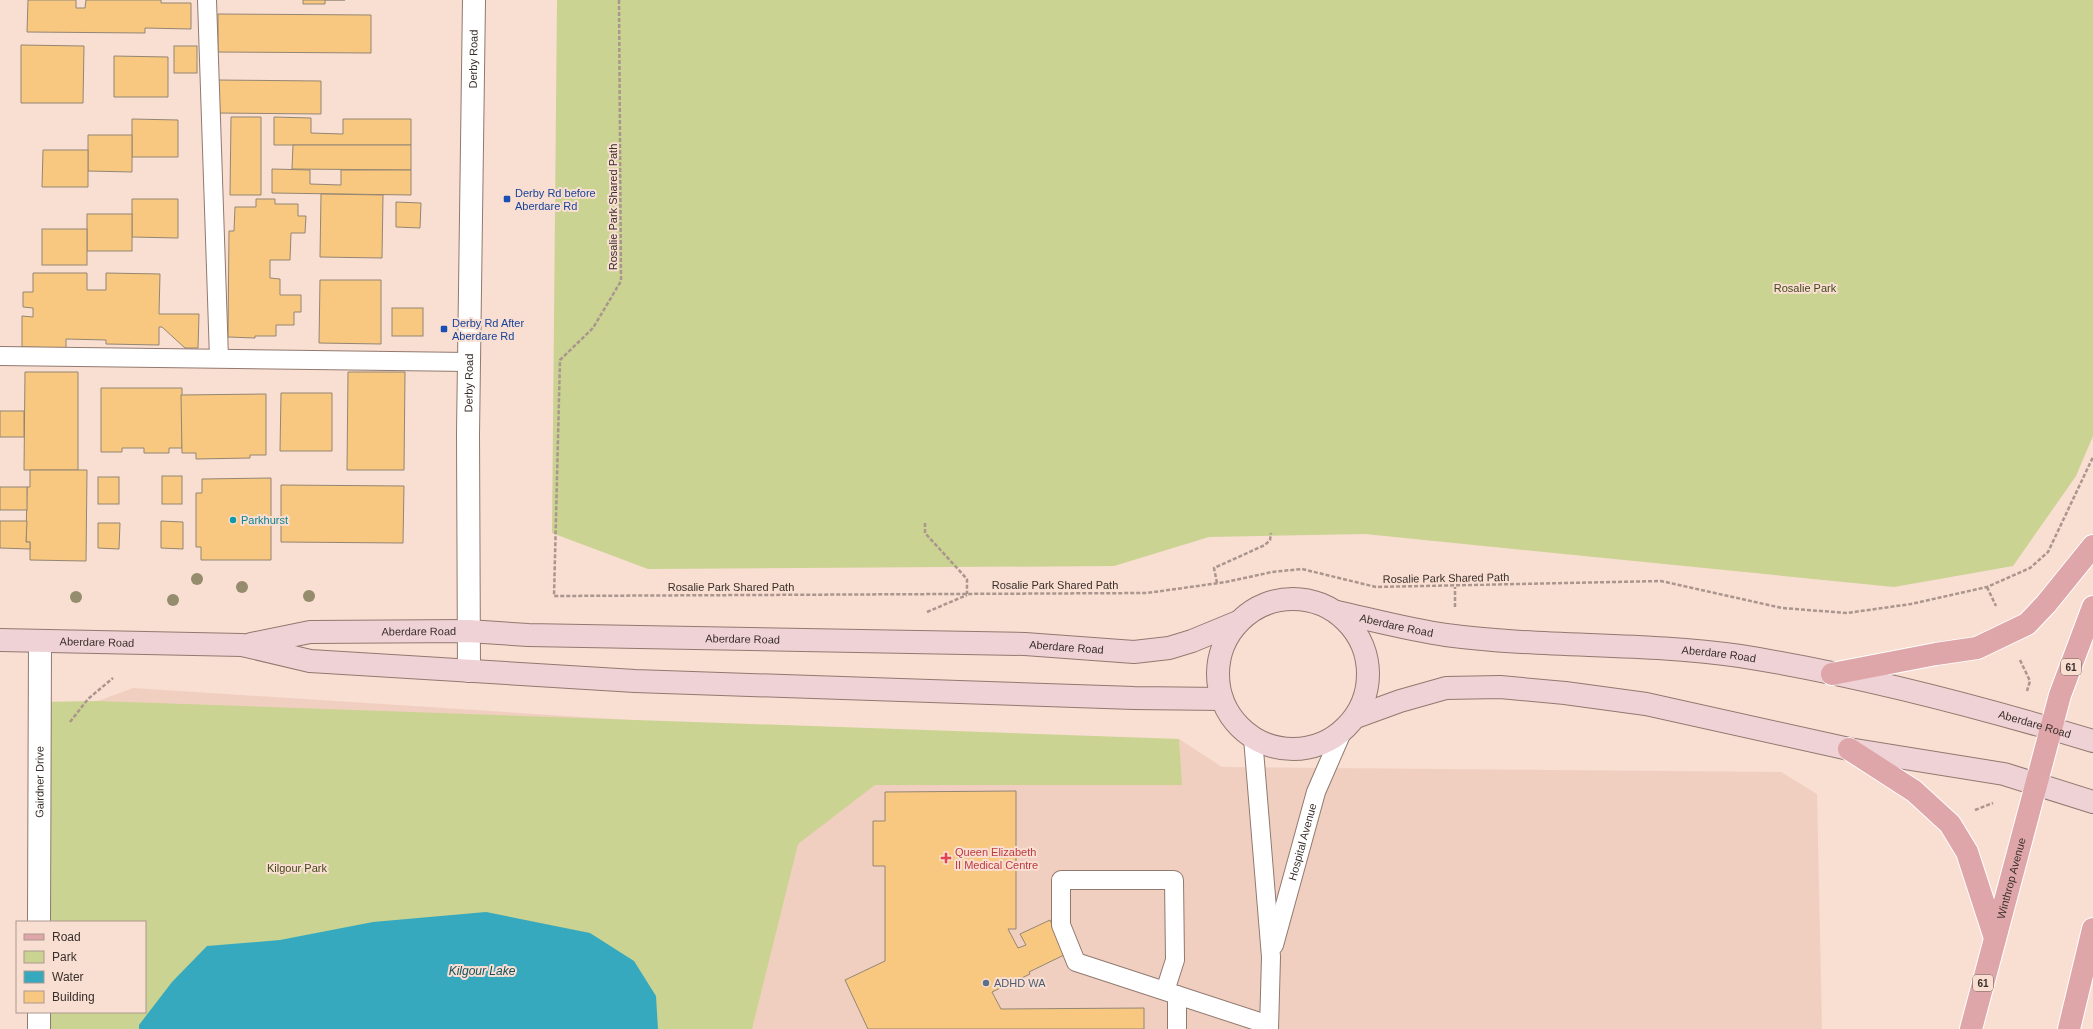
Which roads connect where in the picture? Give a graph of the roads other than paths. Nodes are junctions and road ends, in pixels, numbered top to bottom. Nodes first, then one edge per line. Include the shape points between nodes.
1 (207, 0) edge
2 (474, 0) edge
3 (0, 356) edge
4 (220, 358) junction
5 (469, 362) junction
6 (2093, 546) edge
7 (2093, 607) edge
8 (1337, 612) junction
9 (1238, 622) junction
10 (468, 631) junction
11 (0, 640) edge
12 (40, 642) junction
13 (242, 645) junction
14 (469, 671) junction
15 (1832, 674) junction
16 (1222, 699) junction
17 (1350, 723) junction
18 (2052, 729) junction
19 (1253, 738) junction
20 (2093, 741) edge
21 (1849, 748) junction
22 (2037, 784) junction
23 (2093, 802) edge
24 (39, 921) edge
25 (2093, 929) edge
26 (1995, 938) junction
27 (1271, 957) junction
28 (1171, 993) junction
29 (39, 1013) edge
30 (1269, 1027) edge
31 (39, 1029) edge
32 (1177, 1029) edge
33 (1971, 1029) edge
34 (2069, 1029) edge

1 - 4 lane
2 - 5 street, Derby Road
3 - 4 lane
4 - 5 lane
5 - 10 street, Derby Road
6 - 15 main road via 2027,624 1977,648
7 - 18 main road, 61 via 2060,695
8 - 9 main road via 1317,602 1296,598 1268,603
8 - 15 main road, Aberdare Road via 1446,635 1739,656
8 - 17 main road via 1354,628 1365,649 1369,672 1366,695
9 - 10 main road, Aberdare Road via 1169,648 1134,652 1025,644 528,635
9 - 16 main road via 1226,639 1219,658 1218,678
10 - 13 main road, Aberdare Road via 310,632
10 - 14 street, Derby Road
11 - 12 main road, Aberdare Road
12 - 13 main road, Aberdare Road
12 - 24 street, Gairdner Drive
13 - 14 main road, Aberdare Road via 310,661
14 - 16 main road, Aberdare Road via 651,682
15 - 18 main road, Aberdare Road via 1952,700
16 - 19 main road via 1238,726
17 - 19 main road via 1323,743 1300,748 1275,747
17 - 21 main road via 1400,701 1446,688 1500,687 1646,704
17 - 27 lane, Hospital Avenue via 1316,792
18 - 20 main road, Aberdare Road
18 - 22 main road, Winthrop Avenue / 61
19 - 27 lane, Hospital Avenue
21 - 22 main road via 2004,774
21 - 26 main road via 1914,791 1950,824 1967,852
22 - 23 main road
22 - 26 main road, Winthrop Avenue / 61
25 - 34 main road
26 - 33 main road, Winthrop Avenue / 61
27 - 30 lane, Hospital Avenue
28 - 28 lane via 1076,962 1060,925 1060,880 1174,880 1175,960
28 - 30 lane
28 - 32 lane
29 - 31 street

